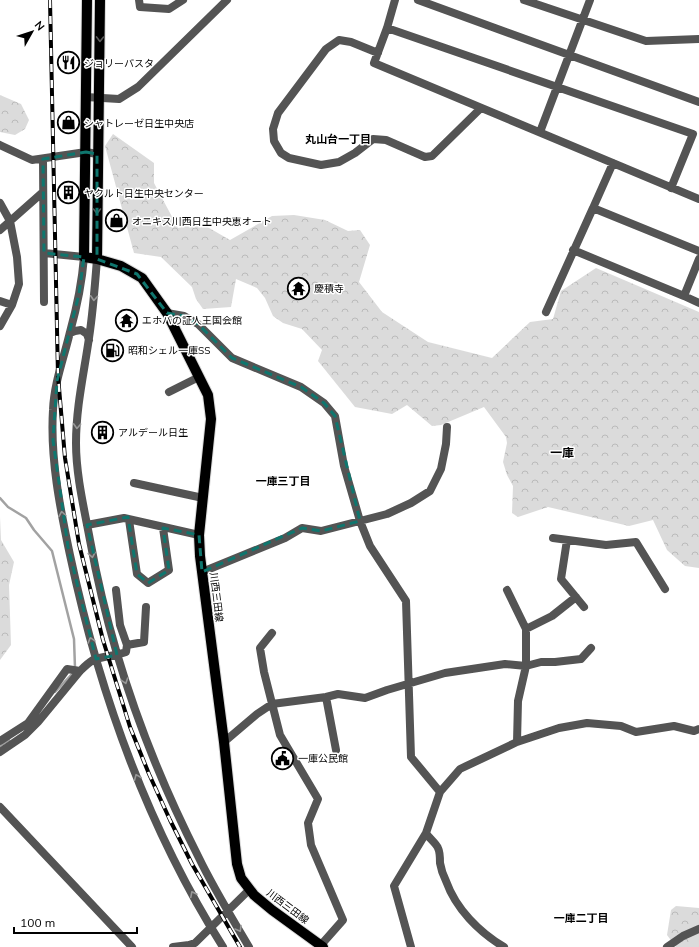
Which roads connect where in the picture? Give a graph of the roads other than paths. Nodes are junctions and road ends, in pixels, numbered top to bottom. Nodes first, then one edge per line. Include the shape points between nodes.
1 (87, 0) edge
2 (100, 0) edge
3 (139, 0) edge
4 (169, 0) edge
5 (183, 0) edge
6 (227, 0) edge
7 (395, 0) edge
8 (418, 0) edge
9 (524, 0) edge
10 (590, 0) edge
11 (536, 2) edge
12 (169, 9) junction
13 (583, 20) junction
14 (387, 28) junction
15 (699, 39) edge
16 (378, 53) junction
17 (569, 55) junction
18 (557, 86) junction
19 (86, 97) junction
20 (99, 97) junction
21 (699, 102) edge
22 (481, 108) junction
23 (540, 132) junction
24 (0, 145) edge
25 (86, 152) junction
26 (97, 154) junction
27 (43, 159) junction
28 (613, 163) junction
29 (672, 188) junction
30 (43, 192) junction
31 (699, 199) edge
32 (0, 203) edge
33 (593, 208) junction
34 (10, 221) junction
35 (0, 230) edge
36 (573, 250) junction
37 (699, 251) edge
38 (44, 254) junction
39 (84, 257) junction
40 (97, 259) junction
41 (699, 259) edge
42 (684, 296) junction
43 (0, 301) edge
44 (44, 302) dead end
45 (699, 303) edge
46 (12, 305) junction
47 (546, 312) dead end
48 (167, 314) junction
49 (0, 326) edge
50 (70, 333) junction
51 (89, 340) junction
52 (199, 377) junction
53 (169, 392) dead end
54 (447, 427) dead end
55 (134, 483) dead end
56 (203, 498) junction
57 (129, 520) junction
58 (360, 521) junction
59 (87, 524) junction
60 (163, 528) junction
61 (199, 535) junction
62 (553, 538) dead end
63 (567, 540) junction
64 (202, 572) junction
65 (665, 589) dead end
66 (116, 590) dead end
67 (507, 590) dead end
68 (576, 597) junction
69 (146, 607) dead end
70 (584, 607) dead end
71 (526, 629) junction
72 (272, 633) dead end
73 (127, 645) junction
74 (591, 648) dead end
75 (118, 655) junction
76 (96, 659) junction
77 (526, 666) junction
78 (80, 671) junction
79 (409, 683) junction
80 (326, 697) junction
81 (272, 704) junction
82 (699, 729) edge
83 (0, 741) edge
84 (224, 742) junction
85 (517, 742) junction
86 (336, 750) dead end
87 (0, 752) edge
88 (440, 792) junction
89 (0, 807) edge
90 (426, 833) junction
91 (249, 890) junction
92 (228, 911) junction
93 (212, 928) junction
94 (699, 929) edge
95 (322, 946) edge
96 (132, 947) edge
97 (173, 947) edge
98 (224, 947) edge
99 (249, 947) edge
100 (411, 947) edge
101 (504, 947) edge
102 (666, 947) edge

1 - 19 main road
2 -> 20 main road
3 - 12 street via 140,7
4 - 12 street
5 - 12 street
6 - 20 street via 138,87 119,99
7 - 14 street
8 - 17 street
9 - 11 street
10 - 13 street
11 - 13 street
13 - 15 street via 646,41
13 - 17 street
14 - 16 street
14 - 18 street
16 - 22 street via 374,63
16 - 22 street via 339,40 326,49 278,113 273,129 274,141 281,153 289,158 321,165 339,162 373,139 386,140 425,156 432,156
17 - 18 street
17 - 21 street
18 - 23 street
18 - 29 street via 693,134
19 - 20 street
19 - 25 main road
20 - 26 main road
22 - 23 street
23 - 28 street
24 - 27 street via 32,160
25 - 26 street
25 - 27 street
25 - 39 main road
26 -> 40 main road
27 - 30 street
28 - 29 street
28 - 33 street
29 - 31 street
30 - 34 street
30 - 38 street
32 - 34 street
33 - 36 street
33 - 37 street
34 - 35 street
34 - 46 street via 19,284
36 - 42 street
36 - 47 street
38 - 39 street
38 - 44 street
39 - 40 main road, 川西三田線
39 - 50 street
40 - 48 main road, 川西三田線 via 121,266 142,278
40 -> 51 street
41 - 42 street
42 - 45 street
43 - 46 street
46 - 49 street
48 - 52 main road, 川西三田線
48 - 58 street via 184,316 198,324 232,358 301,387 324,403 335,416 344,466
50 - 51 street via 81,330 87,334
76 -> 50 street via 67,540 53,440 56,381
51 -> 59 street via 80,391 76,443 78,476
52 - 53 street
52 - 56 main road, 川西三田線 via 208,395 211,419
54 - 58 street via 441,469 430,490 411,503 387,514
55 - 56 street
56 - 61 main road, 川西三田線
57 - 59 street via 124,518
57 - 60 street
57 - 60 street via 137,574 148,583 169,570
58 - 64 street via 321,531 302,528 285,538
58 - 79 street via 370,546 406,601
59 -> 75 street via 97,576
60 - 61 street
61 - 64 main road, 川西三田線
62 - 63 street
63 - 65 street via 606,545 636,542
63 - 68 street via 561,579
64 - 84 main road, 川西三田線
66 - 73 street via 120,625
67 - 71 street
68 - 70 street
68 - 71 street via 552,616
69 - 73 street via 144,642
71 - 77 street
72 - 81 street via 260,648
73 - 75 street via 126,652
74 - 77 street via 581,660 541,662
75 - 76 street
75 -> 92 street via 139,720 174,805
76 - 78 street
93 -> 76 street via 146,799 124,744
77 - 79 street via 505,664 445,672
77 - 85 street via 518,701
78 - 83 street via 67,669 28,723
78 - 87 street via 38,722 25,735
79 - 80 street via 365,698 338,694
79 - 88 street via 411,757
80 - 81 street
80 - 86 street
81 - 84 street via 256,714
81 - 95 street via 280,735 318,799 308,823 311,845 343,920
82 - 85 street via 694,731 674,726 636,732 622,726 587,723 559,728
84 - 91 main road, 川西三田線 via 237,864 241,878
85 - 88 street via 460,769
88 - 90 street
89 - 96 street
90 - 100 street via 394,886
90 - 101 street via 438,847 441,868 454,898 477,927
91 - 92 street
91 - 95 main road, 川西三田線
92 - 93 street
92 -> 99 street
93 - 97 street via 192,945
93 - 98 street
94 - 102 street

